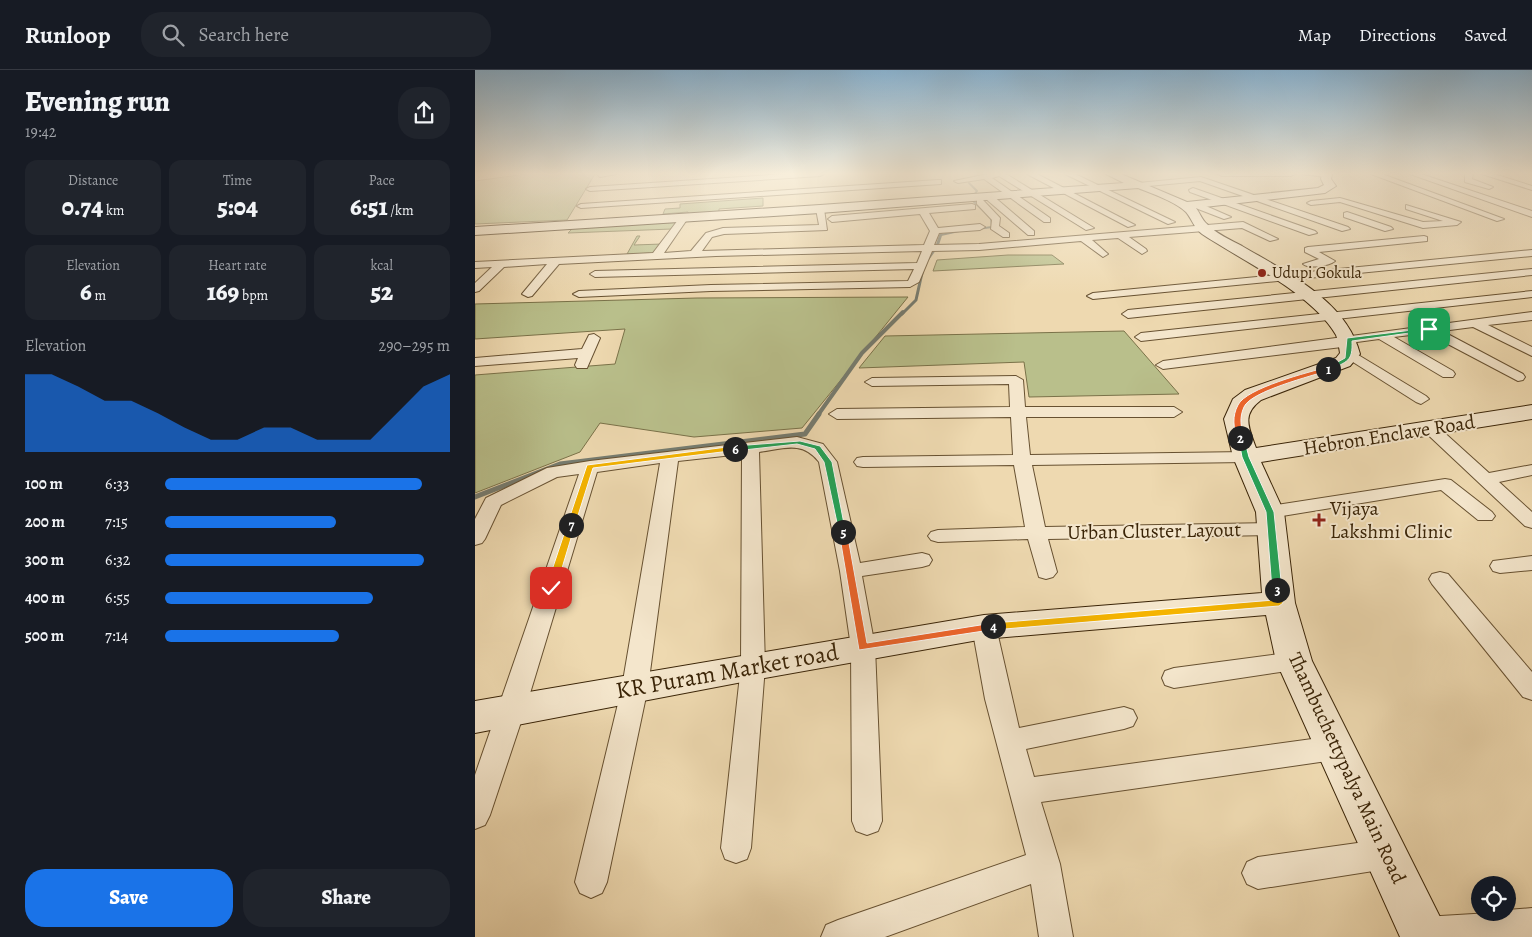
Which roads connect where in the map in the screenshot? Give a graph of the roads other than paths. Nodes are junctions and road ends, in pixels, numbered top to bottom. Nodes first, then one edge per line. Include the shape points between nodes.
1 (638, 214) edge
2 (717, 214) edge
3 (821, 214) edge
4 (876, 214) edge
5 (930, 214) edge
6 (992, 214) edge
7 (1004, 214) edge
8 (1039, 214) edge
9 (1067, 214) edge
10 (1111, 214) edge
11 (1194, 214) edge
12 (1194, 214) edge
13 (1200, 214) edge
14 (1260, 214) edge
15 (1304, 214) edge
16 (1345, 214) edge
17 (1388, 214) edge
18 (1433, 214) edge
19 (1488, 214) edge
20 (1197, 216) junction
21 (848, 217) junction
22 (684, 218) junction
23 (832, 218) dead end
24 (977, 218) dead end
25 (1500, 219) dead end
26 (940, 220) junction
27 (1047, 220) dead end
28 (633, 222) junction
29 (1131, 225) junction
30 (980, 227) dead end
31 (771, 228) junction
32 (851, 228) dead end
33 (1089, 228) junction
34 (1345, 229) dead end
35 (1388, 229) dead end
36 (475, 231) edge
37 (793, 233) junction
38 (1031, 233) junction
39 (1157, 233) junction
40 (1311, 233) dead end
41 (931, 234) junction
42 (1006, 235) junction
43 (1121, 236) junction
44 (829, 237) dead end
45 (1084, 239) junction
46 (1273, 239) dead end
47 (1424, 239) dead end
48 (736, 241) dead end
49 (1170, 242) dead end
50 (1000, 245) junction
51 (762, 247) junction
52 (927, 248) junction
53 (786, 251) junction
54 (1142, 251) dead end
55 (696, 252) junction
56 (1532, 253) edge
57 (1103, 254) dead end
58 (657, 255) junction
59 (607, 258) junction
60 (556, 261) junction
61 (501, 264) junction
62 (475, 265) edge
63 (919, 266) junction
64 (1532, 272) edge
65 (595, 274) junction
66 (1288, 274) junction
67 (475, 289) edge
68 (528, 294) dead end
69 (1532, 294) edge
70 (1093, 296) dead end
71 (1128, 314) dead end
72 (1331, 316) junction
73 (1532, 316) edge
74 (1518, 318) junction
75 (1474, 323) junction
76 (1532, 324) edge
77 (1429, 329) junction
78 (1381, 335) junction
79 (1141, 337) dead end
80 (594, 338) dead end
81 (1349, 345) junction
82 (1532, 352) edge
83 (475, 362) edge
84 (1163, 365) dead end
85 (1448, 374) dead end
86 (1518, 377) dead end
87 (872, 382) dead end
88 (1421, 399) dead end
89 (1018, 412) junction
90 (1174, 412) dead end
91 (1532, 412) edge
92 (837, 414) dead end
93 (1431, 428) junction
94 (750, 447) junction
95 (670, 457) junction
96 (1245, 457) junction
97 (1022, 460) junction
98 (863, 462) dead end
99 (590, 466) junction
100 (1532, 470) edge
101 (1485, 479) junction
102 (1485, 516) dead end
103 (1271, 521) junction
104 (1532, 522) edge
105 (1036, 533) junction
106 (938, 536) dead end
107 (475, 539) edge
108 (922, 560) dead end
109 (1532, 563) edge
110 (1500, 566) dead end
111 (851, 571) junction
112 (1046, 572) dead end
113 (1440, 579) dead end
114 (1279, 603) junction
115 (984, 627) junction
116 (863, 647) junction
117 (1295, 661) junction
118 (753, 666) junction
119 (1174, 678) dead end
120 (635, 688) junction
121 (1532, 690) edge
122 (512, 710) junction
123 (475, 716) edge
124 (1124, 718) dead end
125 (1011, 741) junction
126 (1335, 748) junction
127 (1025, 791) junction
128 (475, 815) edge
129 (867, 821) dead end
130 (736, 848) dead end
131 (1386, 854) junction
132 (1044, 864) junction
133 (1258, 873) dead end
134 (591, 882) dead end
135 (1532, 925) edge
136 (1425, 936) edge
137 (838, 937) edge
138 (1056, 937) edge

1 - 28 street
2 - 22 street
3 - 37 street via 824,228
4 - 21 street
5 - 26 street
6 - 42 street via 997,220 994,227
7 - 38 street
8 - 27 street
9 - 33 street
10 - 29 street
11 - 20 street
12 - 20 street
13 - 20 street
14 - 40 street
15 - 34 street
16 - 35 street
17 - 18 street via 1423,225 1457,222
19 - 25 street
20 - 29 street
20 - 39 street
20 - 46 street via 1247,225
20 - 66 street
21 - 23 street
21 - 32 street
22 - 28 street
22 - 58 street
24 - 26 street
26 - 41 street
28 - 36 street
29 - 33 street
30 - 41 street
31 - 37 street
31 - 51 street
31 - 55 street via 717,232 709,235
33 - 38 street
37 - 44 street
37 - 53 street
38 - 42 street
39 - 43 street
39 - 49 street
41 - 52 street
42 - 50 street via 993,236
43 - 45 street
43 - 54 street
45 - 50 street via 1050,245
45 - 57 street
47 - 66 street via 1308,250 1330,261
48 - 51 street
50 - 52 street via 958,243
51 - 53 street
51 - 55 street
52 - 53 street
52 - 63 street
55 - 58 street
56 - 66 street
58 - 59 street
59 - 60 street
59 - 65 street
60 - 61 street
60 - 68 street
61 - 62 street
61 - 67 street
63 - 65 street
63 - 65 street via 914,282 908,284 711,288 577,296
64 - 66 street
66 - 70 street
66 - 71 street
66 - 72 street
69 - 72 street
72 - 79 street
72 - 81 street
73 - 74 street
74 - 75 street
74 - 76 street
75 - 77 street
75 - 82 street
77 - 78 street
77 - 86 street
78 - 81 street
78 - 85 street
80 - 83 street via 585,359
81 - 84 street
81 - 88 street
81 - 96 street, Thambuchettypalya Main Road via 1339,365 1259,391 1241,404 1236,420
87 - 89 street, Urban Cluster Layout via 1016,380
89 - 90 street
89 - 92 street
89 - 97 street, Urban Cluster Layout
91 - 93 street, Hebron Enclave Road
93 - 96 street, Hebron Enclave Road
93 - 101 street
94 - 95 street
94 - 111 street via 797,442 817,448 828,462
94 - 118 street
95 - 99 street
95 - 120 street
96 - 97 street
96 - 103 street, Thambuchettypalya Main Road
97 - 98 street
97 - 105 street, Urban Cluster Layout
99 - 107 street via 553,472 493,502
99 - 122 street
100 - 101 street
101 - 104 street
102 - 103 street, Urban Cluster Layout via 1445,484
103 - 105 street, Urban Cluster Layout
103 - 114 street, Thambuchettypalya Main Road
105 - 106 street, Urban Cluster Layout
105 - 112 street, Urban Cluster Layout
108 - 111 street
109 - 110 street
111 - 116 street
113 - 121 street
114 - 115 street, KR Puram Market road
114 - 117 street, Thambuchettypalya Main Road
115 - 116 street, KR Puram Market road
115 - 125 street via 998,699
116 - 118 street, KR Puram Market road
116 - 129 street
117 - 119 street
117 - 126 street, Thambuchettypalya Main Road
118 - 120 street, KR Puram Market road
118 - 130 street
120 - 122 street, KR Puram Market road
120 - 134 street
122 - 123 street, KR Puram Market road
122 - 128 street
124 - 125 street
125 - 127 street
126 - 127 street
126 - 131 street, Thambuchettypalya Main Road
127 - 132 street
131 - 133 street
131 - 136 street, Thambuchettypalya Main Road
132 - 137 street
132 - 138 street
135 - 136 street

